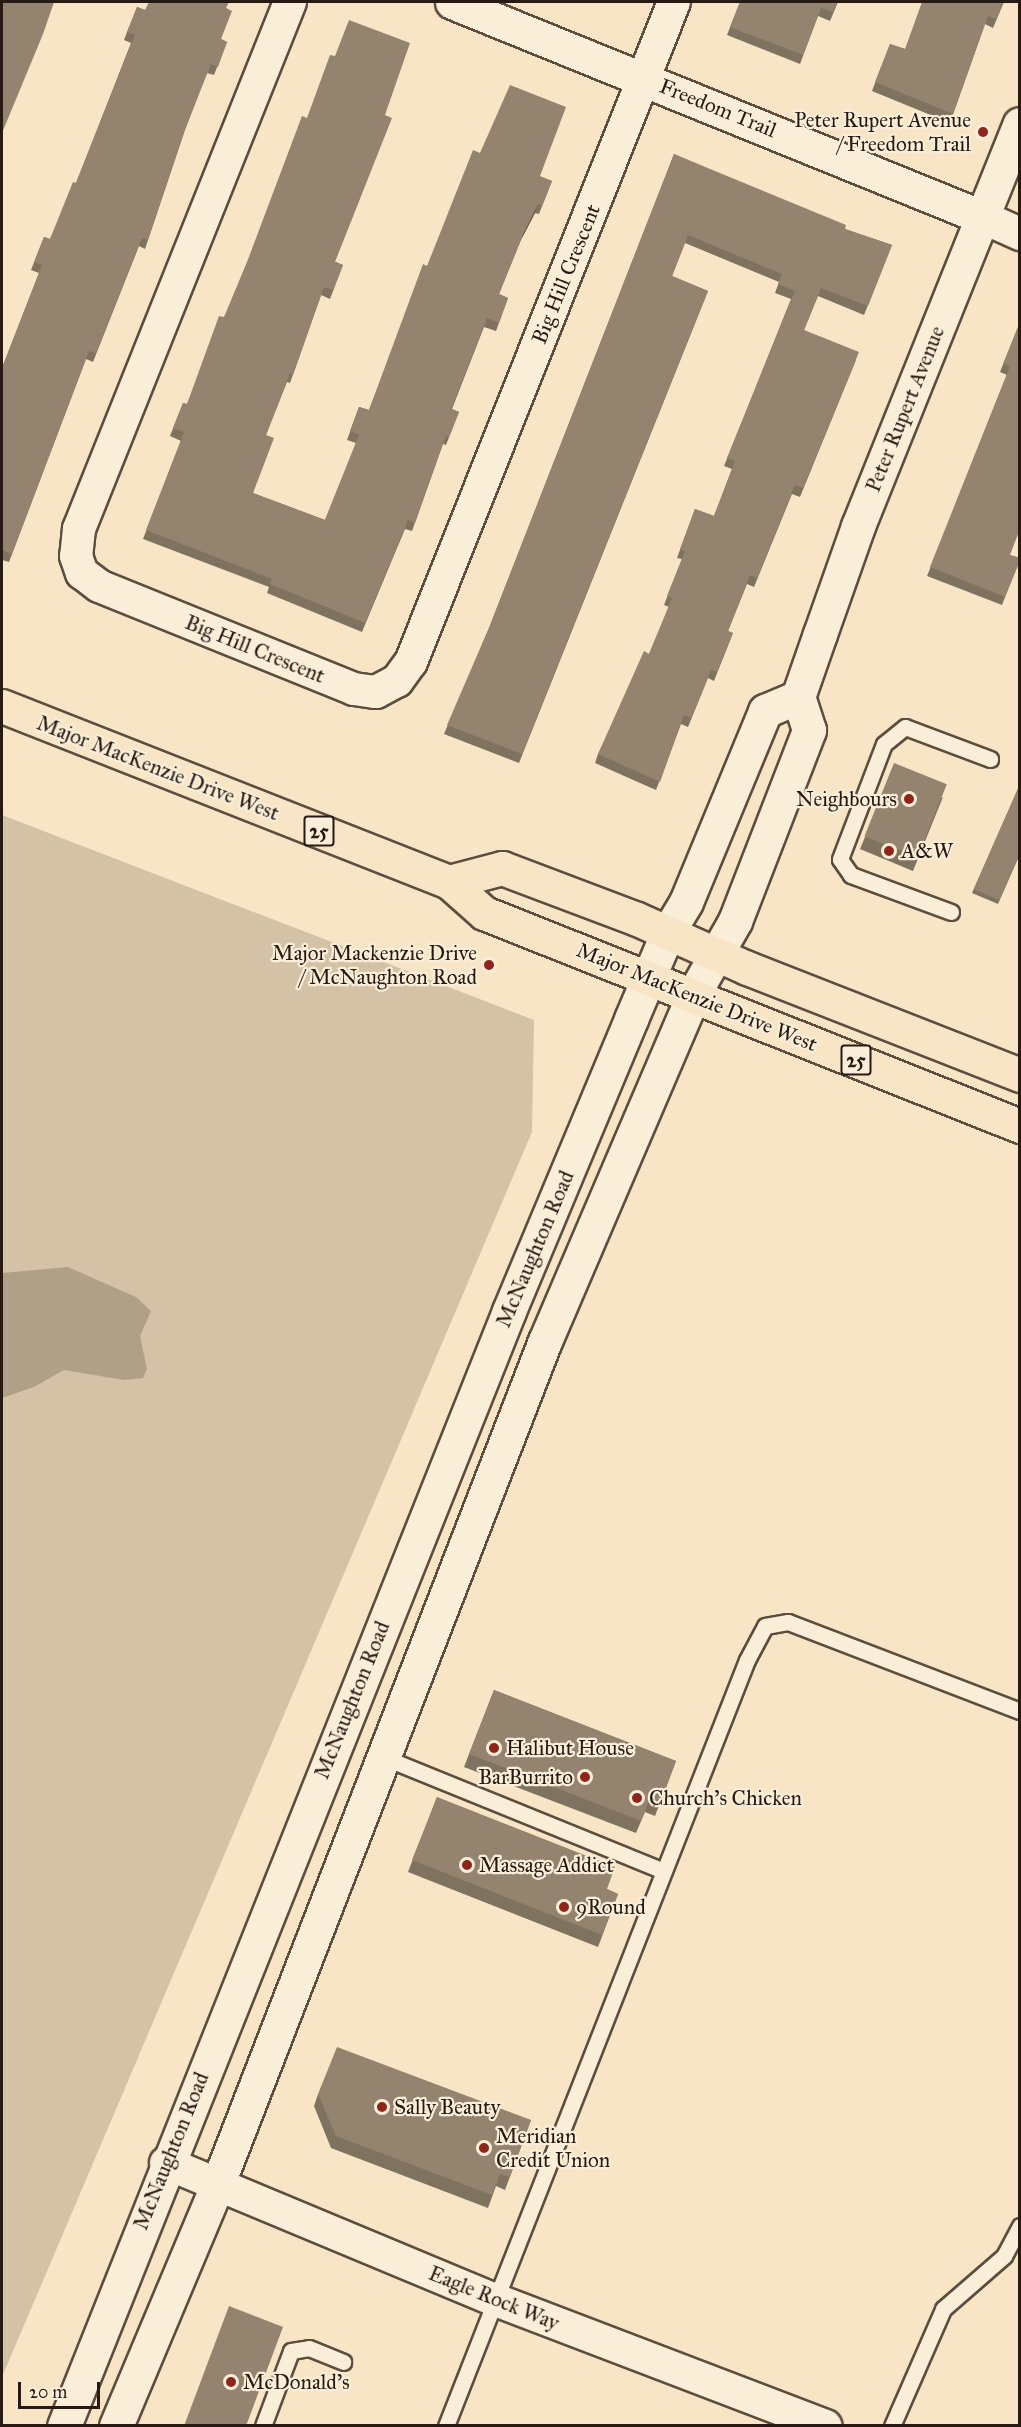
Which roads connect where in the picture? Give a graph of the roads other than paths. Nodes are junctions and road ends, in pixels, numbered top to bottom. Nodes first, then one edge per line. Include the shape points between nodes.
1 (290, 2) edge
2 (452, 2) edge
3 (674, 2) edge
4 (644, 78) junction
5 (1020, 124) edge
6 (982, 217) junction
7 (1020, 234) edge
8 (798, 697) junction
9 (2, 706) edge
10 (990, 759) dead end
11 (448, 882) junction
12 (951, 912) dead end
13 (668, 933) junction
14 (715, 954) junction
15 (650, 977) junction
16 (693, 995) junction
17 (1020, 1075) edge
18 (1020, 1126) edge
19 (1020, 1711) edge
20 (383, 1757) junction
21 (664, 1871) junction
22 (166, 2163) junction
23 (217, 2186) junction
24 (1020, 2226) edge
25 (493, 2299) junction
26 (343, 2362) dead end
27 (64, 2426) edge
28 (116, 2426) edge
29 (263, 2426) edge
30 (446, 2426) edge
31 (826, 2426) edge
32 (892, 2426) edge

1 - 4 street, Big Hill Crescent via 79,529 76,556 82,573 99,586 354,689 376,692 387,688 411,662
2 - 4 street, Freedom Trail
3 - 4 street, Big Hill Crescent
4 - 6 street, Freedom Trail
5 - 6 street, Peter Rupert Avenue
6 - 7 street
6 - 8 street, Peter Rupert Avenue via 858,526
8 - 13 street via 765,711 686,902
8 - 14 street via 809,730 735,921
9 - 11 main road, Major MacKenzie Drive West / 25
10 - 12 lane via 905,727 884,744 840,859 850,875
11 - 13 main road, 25 via 502,868
11 - 15 main road, Major MacKenzie Drive West / 25 via 484,914
13 - 14 main road, 25
13 - 15 street, McNaughton Road
14 - 16 street
14 - 17 main road, 25
15 - 16 main road, Major MacKenzie Drive West / 25
15 - 22 street, McNaughton Road via 509,1311
16 - 18 main road, Major MacKenzie Drive West / 25
16 - 20 street via 546,1341
19 - 21 lane via 788,1622 765,1626 753,1647
20 - 21 lane
20 - 23 street
21 - 25 lane
22 - 23 street, Eagle Rock Way
22 - 27 street, McNaughton Road
23 - 25 street, Eagle Rock Way
23 - 28 street
24 - 32 lane via 1004,2256 943,2309
25 - 30 lane
25 - 31 street, Eagle Rock Way
26 - 29 lane via 309,2348 291,2350

